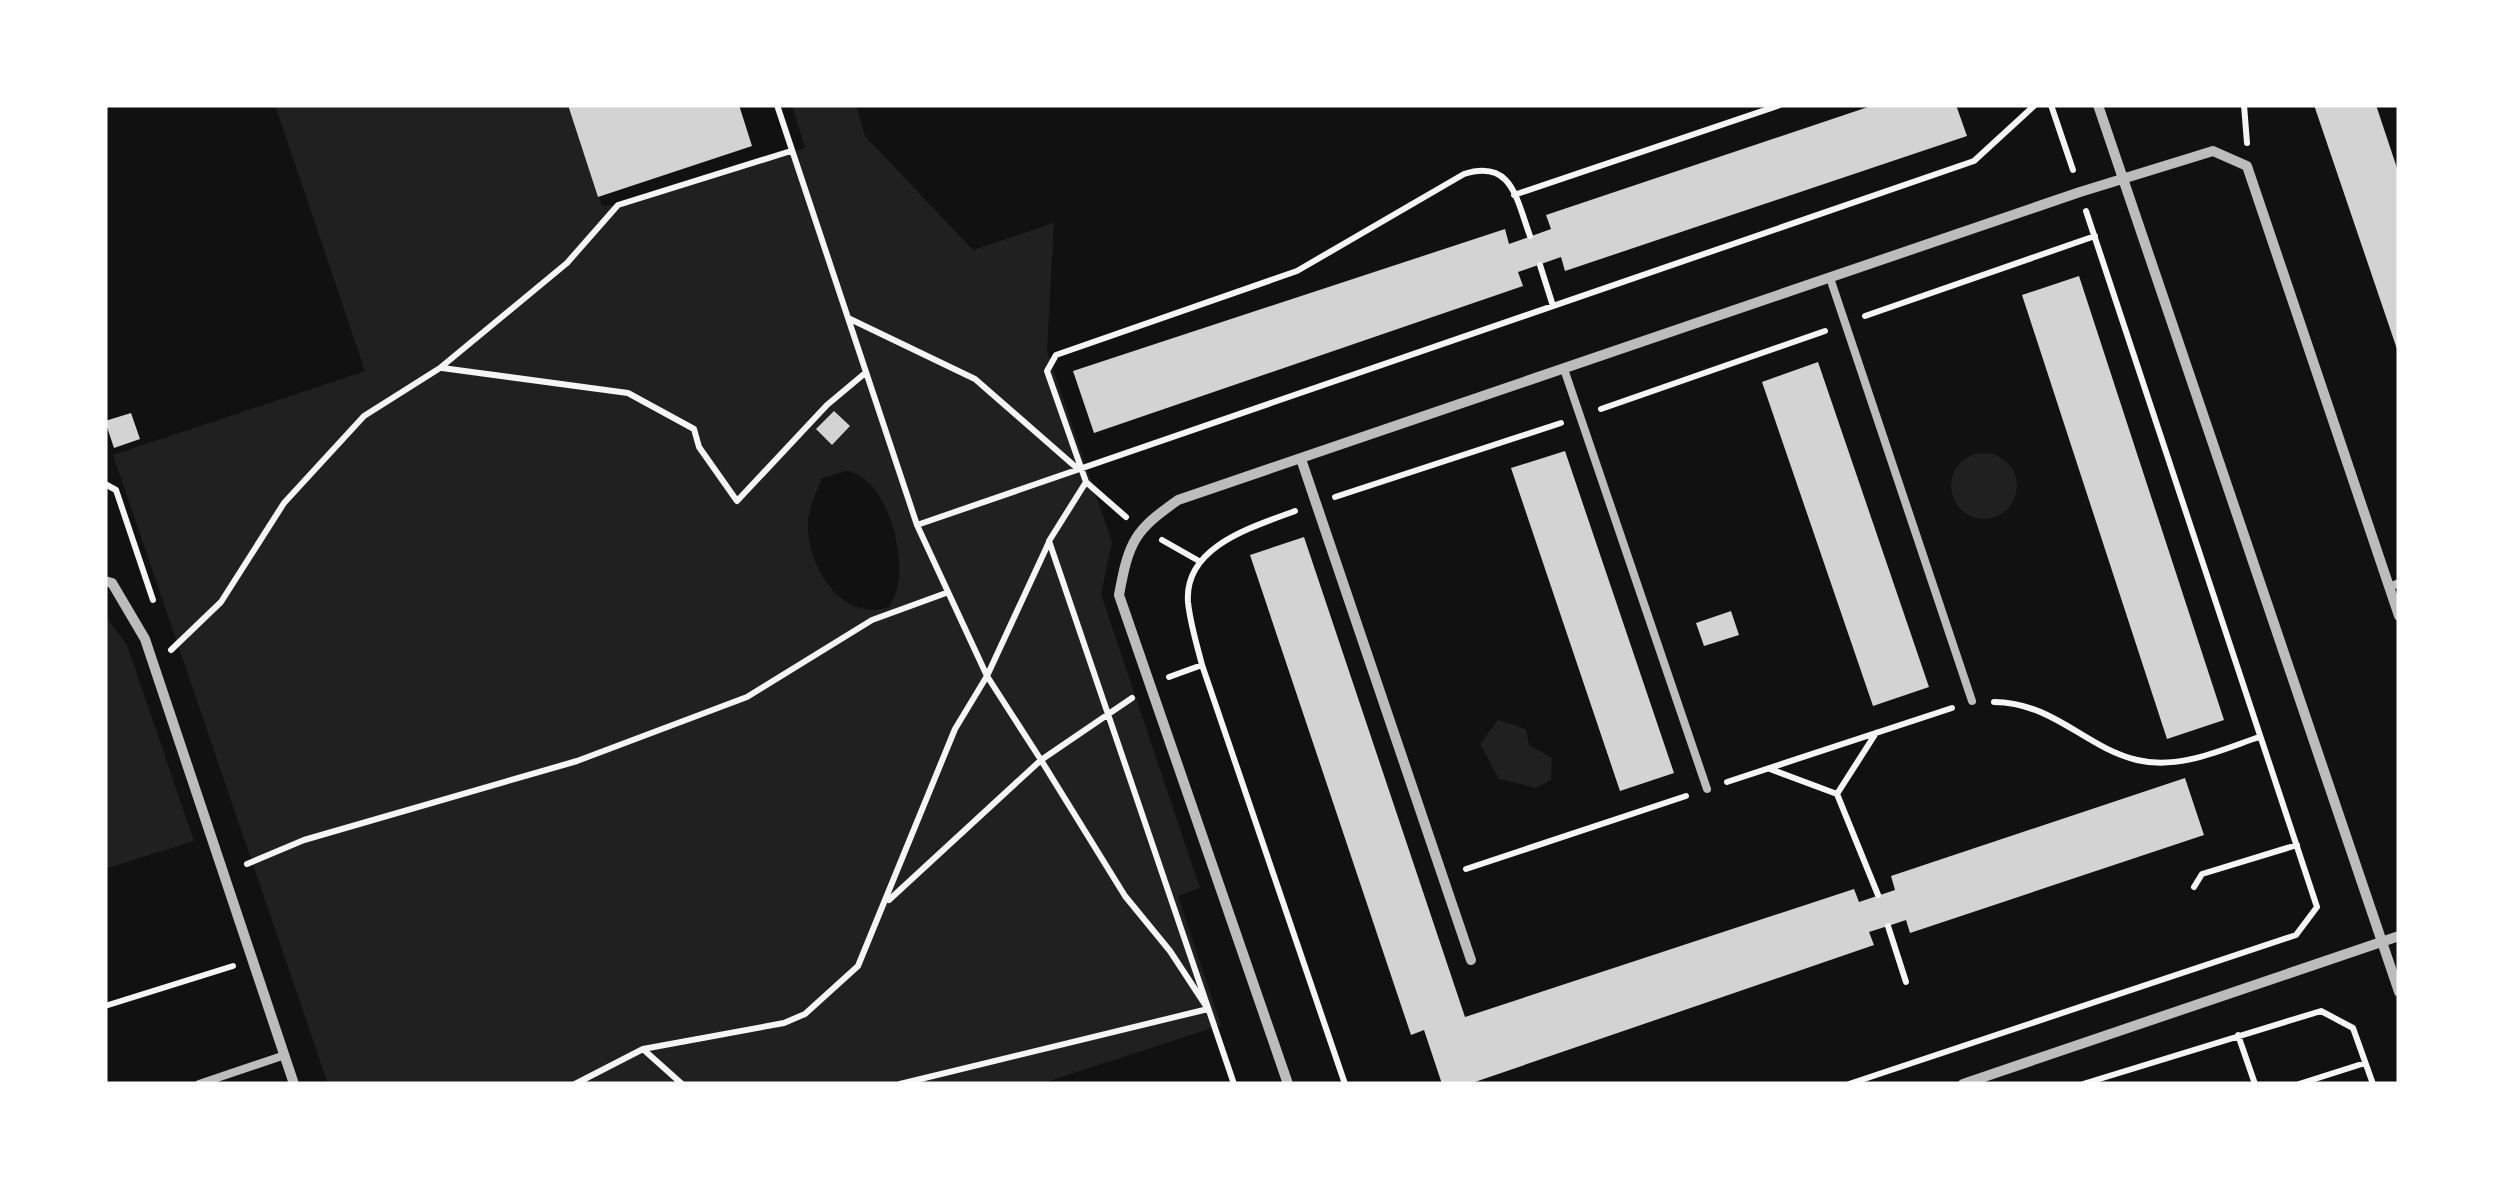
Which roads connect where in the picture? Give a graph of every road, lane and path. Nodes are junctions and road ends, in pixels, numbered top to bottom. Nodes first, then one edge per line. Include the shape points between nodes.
1 (777, 105) edge
2 (1780, 105) edge
3 (2035, 105) edge
4 (2052, 105) edge
5 (2098, 105) edge
6 (791, 152) junction
7 (2122, 179) junction
8 (2080, 192) junction
9 (1514, 194) junction
10 (1530, 236) dead end
11 (2095, 236) junction
12 (1540, 264) dead end
13 (1830, 278) junction
14 (1554, 306) junction
15 (848, 317) junction
16 (1845, 323) junction
17 (440, 368) junction
18 (1564, 369) junction
19 (864, 374) junction
20 (1580, 417) junction
21 (1300, 460) junction
22 (1079, 470) junction
23 (1316, 504) junction
24 (917, 525) junction
25 (1049, 541) junction
26 (105, 581) edge
27 (2394, 585) edge
28 (946, 593) junction
29 (2399, 616) edge
30 (170, 650) dead end
31 (1202, 665) junction
32 (987, 676) junction
33 (1149, 684) junction
34 (1972, 701) junction
35 (1109, 716) junction
36 (1876, 733) junction
37 (2260, 737) junction
38 (1042, 760) junction
39 (1769, 768) junction
40 (1707, 789) junction
41 (1836, 794) junction
42 (2297, 845) junction
43 (247, 864) dead end
44 (1443, 877) junction
45 (2194, 887) dead end
46 (1878, 895) dead end
47 (886, 903) junction
48 (1888, 926) dead end
49 (2399, 936) edge
50 (2382, 941) junction
51 (255, 959) junction
52 (1472, 960) dead end
53 (1906, 982) dead end
54 (2399, 992) edge
55 (105, 1006) edge
56 (1208, 1009) junction
57 (2238, 1035) junction
58 (643, 1050) junction
59 (285, 1055) junction
60 (2365, 1062) junction
61 (200, 1084) edge
62 (294, 1084) edge
63 (575, 1084) edge
64 (682, 1084) edge
65 (900, 1084) edge
66 (1234, 1084) edge
67 (1288, 1084) edge
68 (1344, 1084) edge
69 (1849, 1084) edge
70 (1963, 1084) edge
71 (2083, 1084) edge
72 (2255, 1084) edge
73 (2299, 1084) edge
74 (2372, 1084) edge

1 - 6 path
2 - 9 path
3 - 14 path via 1974,161
4 - 8 path
5 - 7 street
6 - 15 path
6 - 17 path via 618,205 566,263
7 - 8 street
7 - 27 street via 2212,151 2247,166
7 - 50 street
8 - 11 path
8 - 13 street
9 - 10 path
9 - 22 path via 1500,172 1464,174 1297,271 1056,355 1047,371
11 - 16 path
11 - 37 path
12 - 14 path
13 - 16 lane
13 - 18 street
14 - 22 path
15 - 19 path
15 - 22 path via 974,379
16 - 20 path
16 - 34 lane
17 - 19 path via 628,393 694,430 698,448 738,501 826,405
17 - 30 path via 364,416 284,502 220,602
18 - 20 lane
18 - 21 street
19 - 24 path
20 - 23 path
20 - 40 lane
21 - 23 street
21 - 33 street via 1178,500 1139,528 1126,554 1120,595
22 - 24 path
22 - 25 path via 1086,482
23 - 31 path via 1238,532 1199,561 1188,599
23 - 44 street
24 - 28 path
25 - 32 path
25 - 35 path
26 - 51 street via 146,639
27 - 29 street
28 - 32 path
28 - 43 path via 872,620 747,696 578,761 304,840
31 - 33 path
31 - 68 path
32 - 38 path
32 - 47 path via 955,729
33 - 35 path
33 - 67 street
34 - 36 path
34 - 37 path via 2024,702 2137,760 2186,762
35 - 38 path
35 - 56 path
36 - 39 path
36 - 41 path
37 - 42 path
38 - 47 path
38 - 56 path via 1124,896
39 - 40 path
39 - 41 path
40 - 44 path
41 - 46 path
42 - 45 path via 2202,874
42 - 69 path via 2317,907 2296,934
44 - 52 street
47 - 58 path via 858,966 804,1014
48 - 53 path
49 - 50 street
50 - 54 street
50 - 70 street
51 - 55 path
51 - 59 street
56 - 65 path
56 - 66 path
57 - 60 path via 2322,1011 2353,1028
57 - 71 path
57 - 72 path
58 - 63 path
58 - 64 path
59 - 61 lane
59 - 62 street
60 - 73 path
60 - 74 path

